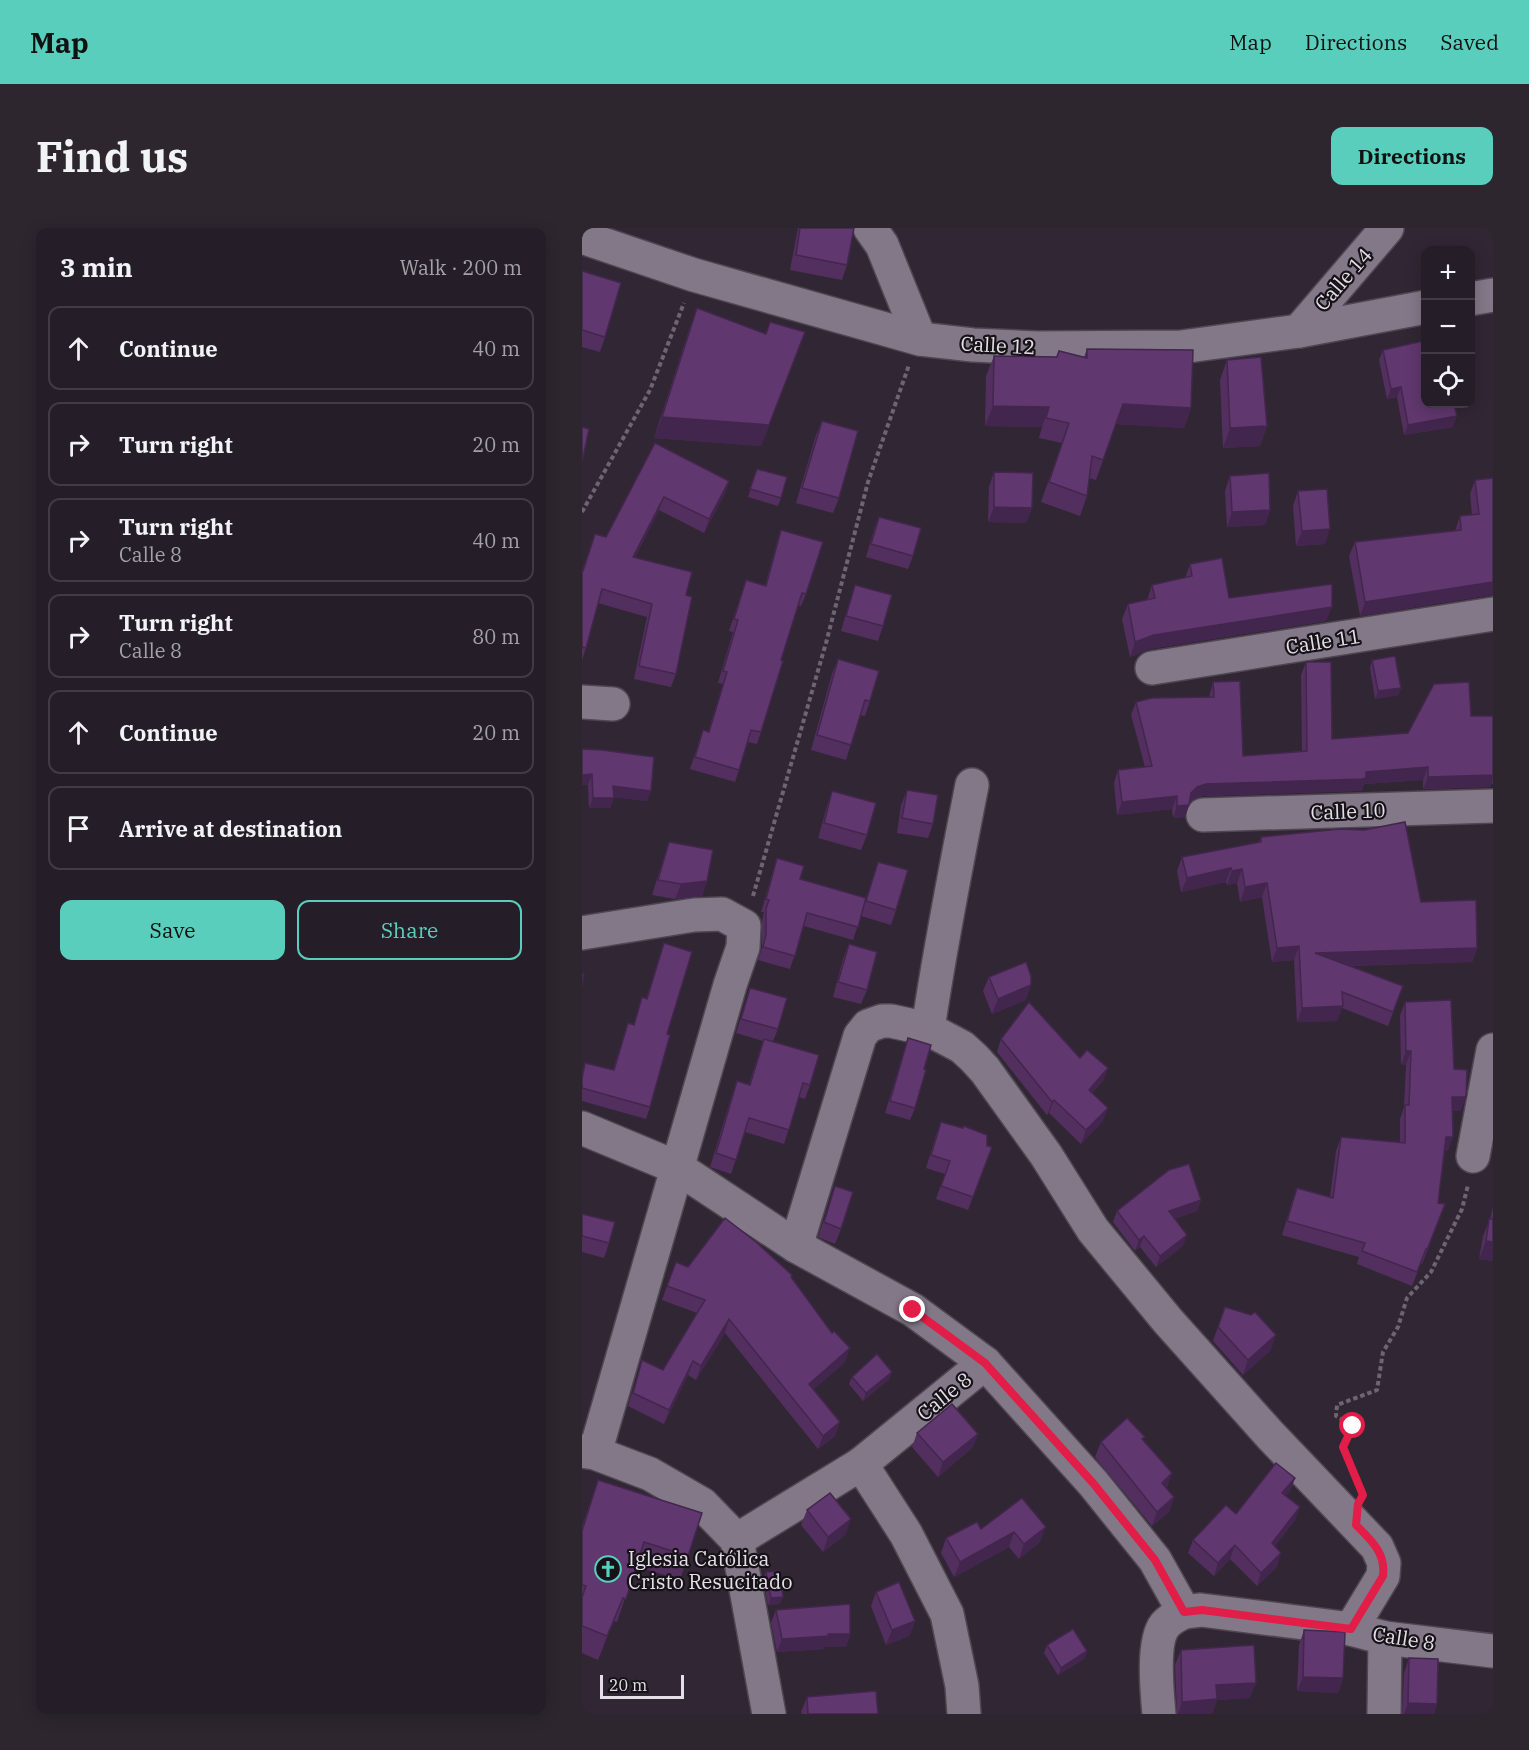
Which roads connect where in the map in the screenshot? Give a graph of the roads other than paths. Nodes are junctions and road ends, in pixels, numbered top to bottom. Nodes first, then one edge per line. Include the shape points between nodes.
1 (870, 228) edge
2 (1387, 228) edge
3 (582, 237) edge
4 (1493, 294) edge
5 (1475, 298) edge
6 (1421, 308) edge
7 (1299, 331) junction
8 (915, 352) junction
9 (1493, 614) edge
10 (1152, 668) dead end
11 (972, 785) dead end
12 (1493, 806) edge
13 (1203, 815) dead end
14 (582, 933) edge
15 (928, 1029) junction
16 (1493, 1050) edge
17 (582, 1128) edge
18 (1473, 1156) road end
19 (678, 1168) junction
20 (796, 1246) junction
21 (985, 1363) junction
22 (588, 1452) edge
23 (861, 1464) junction
24 (737, 1540) junction
25 (1184, 1612) junction
26 (1351, 1629) junction
27 (1385, 1638) junction
28 (1493, 1651) edge
29 (769, 1714) edge
30 (964, 1714) edge
31 (1159, 1714) edge
32 (1384, 1714) edge

1 - 8 street via 882,245
2 - 7 street, Calle 14
3 - 8 street, Calle 12
4 - 5 street
6 - 7 street, Calle 12
7 - 8 street, Calle 12 via 1181,347 973,345
9 - 10 street, Calle 11
11 - 15 street
12 - 13 street, Calle 10
14 - 19 street via 694,915 722,914 744,926 743,947
15 - 20 street via 882,1021 868,1026 860,1036
15 - 26 street via 962,1047 985,1070 1046,1155 1093,1230 1184,1339 1377,1547 1383,1576
16 - 18 street
17 - 19 street
19 - 20 street
19 - 22 street
20 - 21 street via 913,1310
21 - 23 street, Calle 8
21 - 25 street, Calle 8 via 1093,1483 1155,1560
22 - 24 street via 650,1474 702,1504
23 - 24 street, Calle 8
23 - 30 street via 906,1534 948,1614
24 - 29 street
25 - 26 street, Calle 8 via 1202,1610
25 - 31 street via 1165,1624 1158,1638
26 - 27 street, Calle 8
27 - 28 street, Calle 8
27 - 32 street

